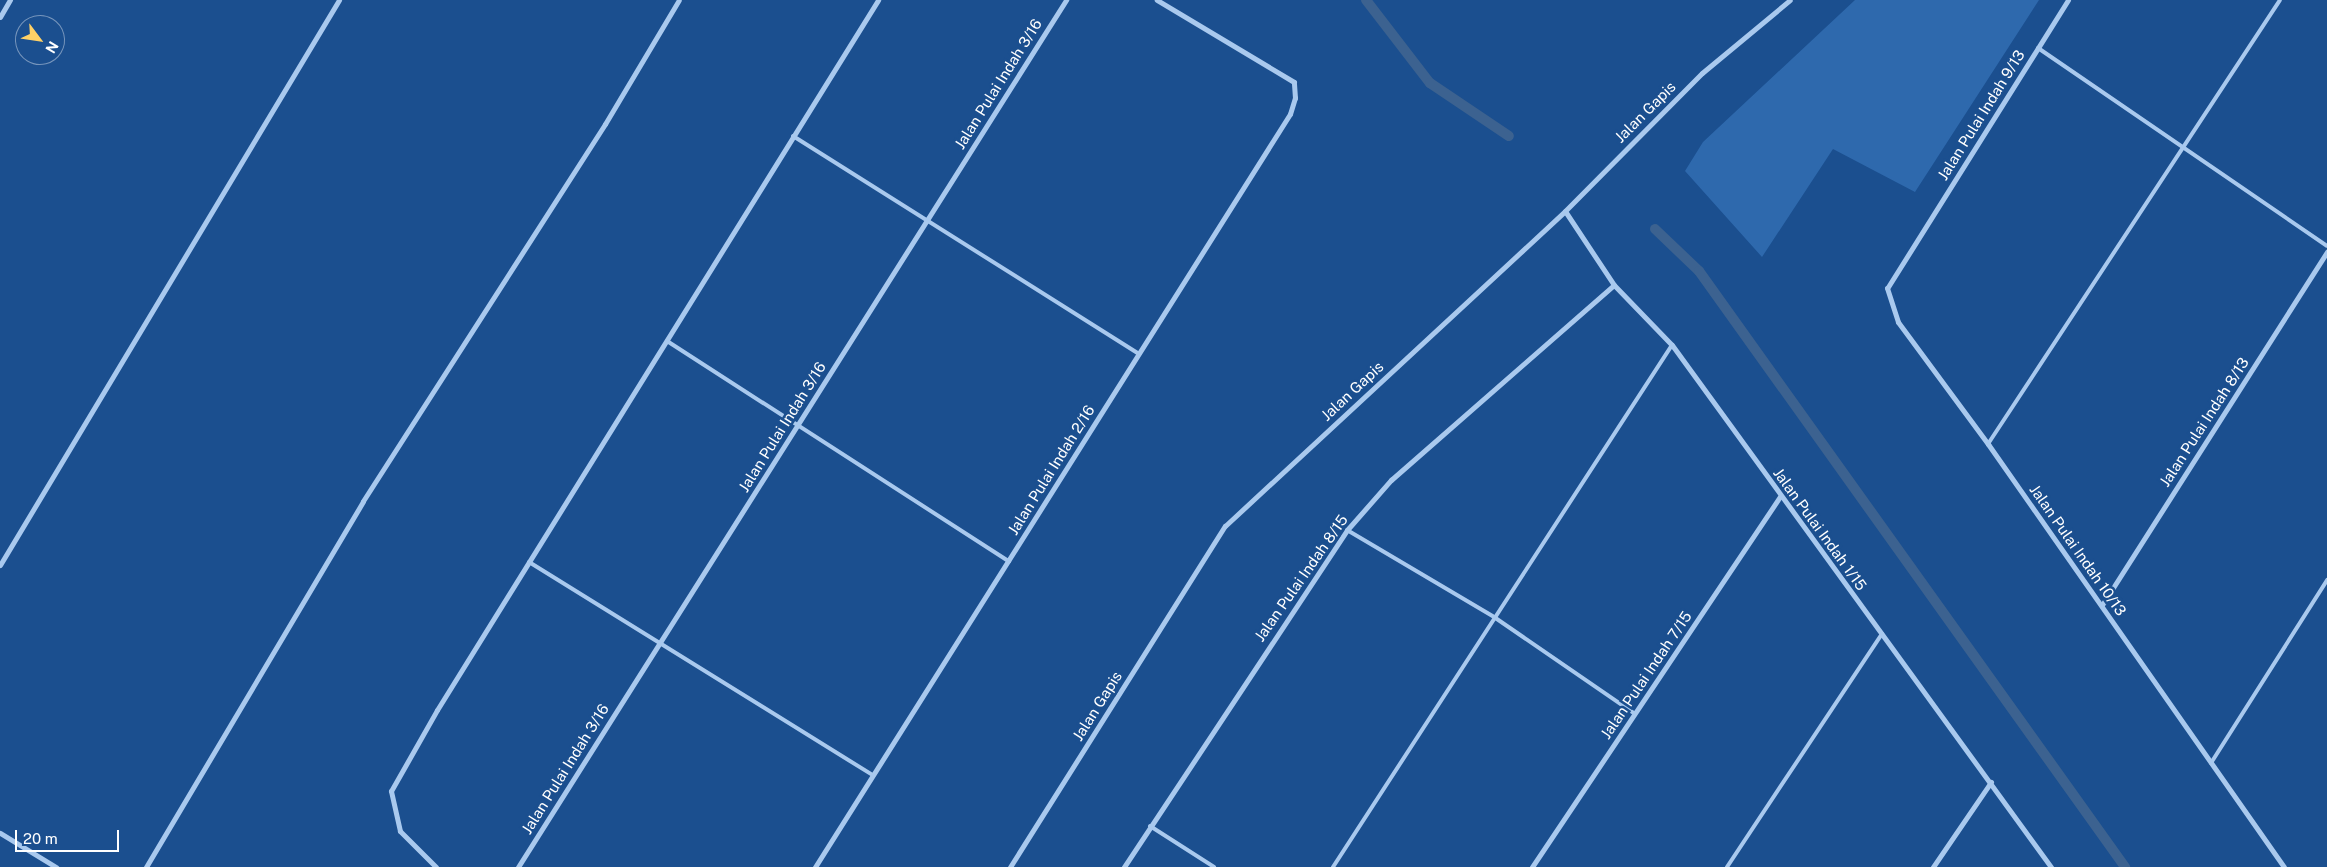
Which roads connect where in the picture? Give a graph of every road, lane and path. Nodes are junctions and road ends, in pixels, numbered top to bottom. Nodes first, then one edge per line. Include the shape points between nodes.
1 (10, 0) edge
2 (339, 0) edge
3 (679, 0) edge
4 (878, 0) edge
5 (1066, 0) edge
6 (1156, 0) edge
7 (1790, 0) edge
8 (2068, 0) edge
9 (2280, 0) edge
10 (0, 17) edge
11 (2038, 48) junction
12 (793, 136) junction
13 (2184, 149) junction
14 (1565, 211) junction
15 (927, 220) junction
16 (1914, 243) joint
17 (2327, 246) edge
18 (2327, 252) edge
19 (1614, 285) junction
20 (667, 341) junction
21 (1672, 345) junction
22 (1139, 354) junction
23 (798, 424) junction
24 (1988, 444) junction
25 (1780, 497) junction
26 (1347, 530) junction
27 (1009, 561) junction
28 (529, 562) junction
29 (0, 565) edge
30 (2327, 580) edge
31 (2102, 605) junction
32 (1494, 616) junction
33 (1882, 634) junction
34 (660, 642) junction
35 (1634, 714) junction
36 (2211, 763) junction
37 (873, 775) junction
38 (1990, 782) junction
39 (1150, 826) junction
40 (0, 833) edge
41 (56, 867) edge
42 (146, 867) edge
43 (436, 867) edge
44 (518, 867) edge
45 (815, 867) edge
46 (1010, 867) edge
47 (1124, 867) edge
48 (1214, 867) edge
49 (1333, 867) edge
50 (1532, 867) edge
51 (1727, 867) edge
52 (1933, 867) edge
53 (2051, 867) edge
54 (2284, 867) edge

1 - 10 street
2 - 29 street
3 - 42 street via 606,124 363,501
4 - 12 street
5 - 15 street, Jalan Pulai Indah 3/16
6 - 22 street, Jalan Pulai Indah 2/16 via 1294,82 1295,98 1290,114
7 - 14 street, Jalan Gapis via 1702,73
8 - 11 street, Jalan Pulai Indah 9/13
9 - 13 lane
11 - 13 lane
11 - 16 street, Jalan Pulai Indah 9/13
12 - 15 lane
12 - 20 street
13 - 17 lane
13 - 24 lane
14 - 19 street, Jalan Pulai Indah 1/15
14 - 46 street, Jalan Gapis via 1225,526
15 - 22 lane
15 - 23 street, Jalan Pulai Indah 3/16
16 - 24 street, Jalan Pulai Indah 10/13 via 1887,288 1898,322
18 - 31 street, Jalan Pulai Indah 8/13
19 - 21 street, Jalan Pulai Indah 1/15
19 - 26 street, Jalan Pulai Indah 8/15 via 1391,480
20 - 23 lane
20 - 28 street
21 - 25 street, Jalan Pulai Indah 1/15
21 - 32 lane
22 - 27 street, Jalan Pulai Indah 2/16
23 - 27 lane
23 - 34 street, Jalan Pulai Indah 3/16
24 - 31 street, Jalan Pulai Indah 10/13
25 - 33 street, Jalan Pulai Indah 1/15
25 - 35 street, Jalan Pulai Indah 7/15
26 - 32 lane
26 - 39 street, Jalan Pulai Indah 8/15
27 - 37 street, Jalan Pulai Indah 2/16
28 - 34 lane
28 - 43 street via 391,791 400,831
30 - 36 lane
31 - 36 street, Jalan Pulai Indah 10/13
32 - 35 lane
32 - 49 lane
33 - 38 street, Jalan Pulai Indah 1/15
33 - 51 lane
34 - 37 lane
34 - 44 street, Jalan Pulai Indah 3/16
35 - 50 street, Jalan Pulai Indah 7/15
36 - 54 street, Jalan Pulai Indah 10/13
37 - 45 street, Jalan Pulai Indah 2/16
38 - 52 street
38 - 53 street, Jalan Pulai Indah 1/15
39 - 47 street, Jalan Pulai Indah 8/15
39 - 48 lane
40 - 41 street

